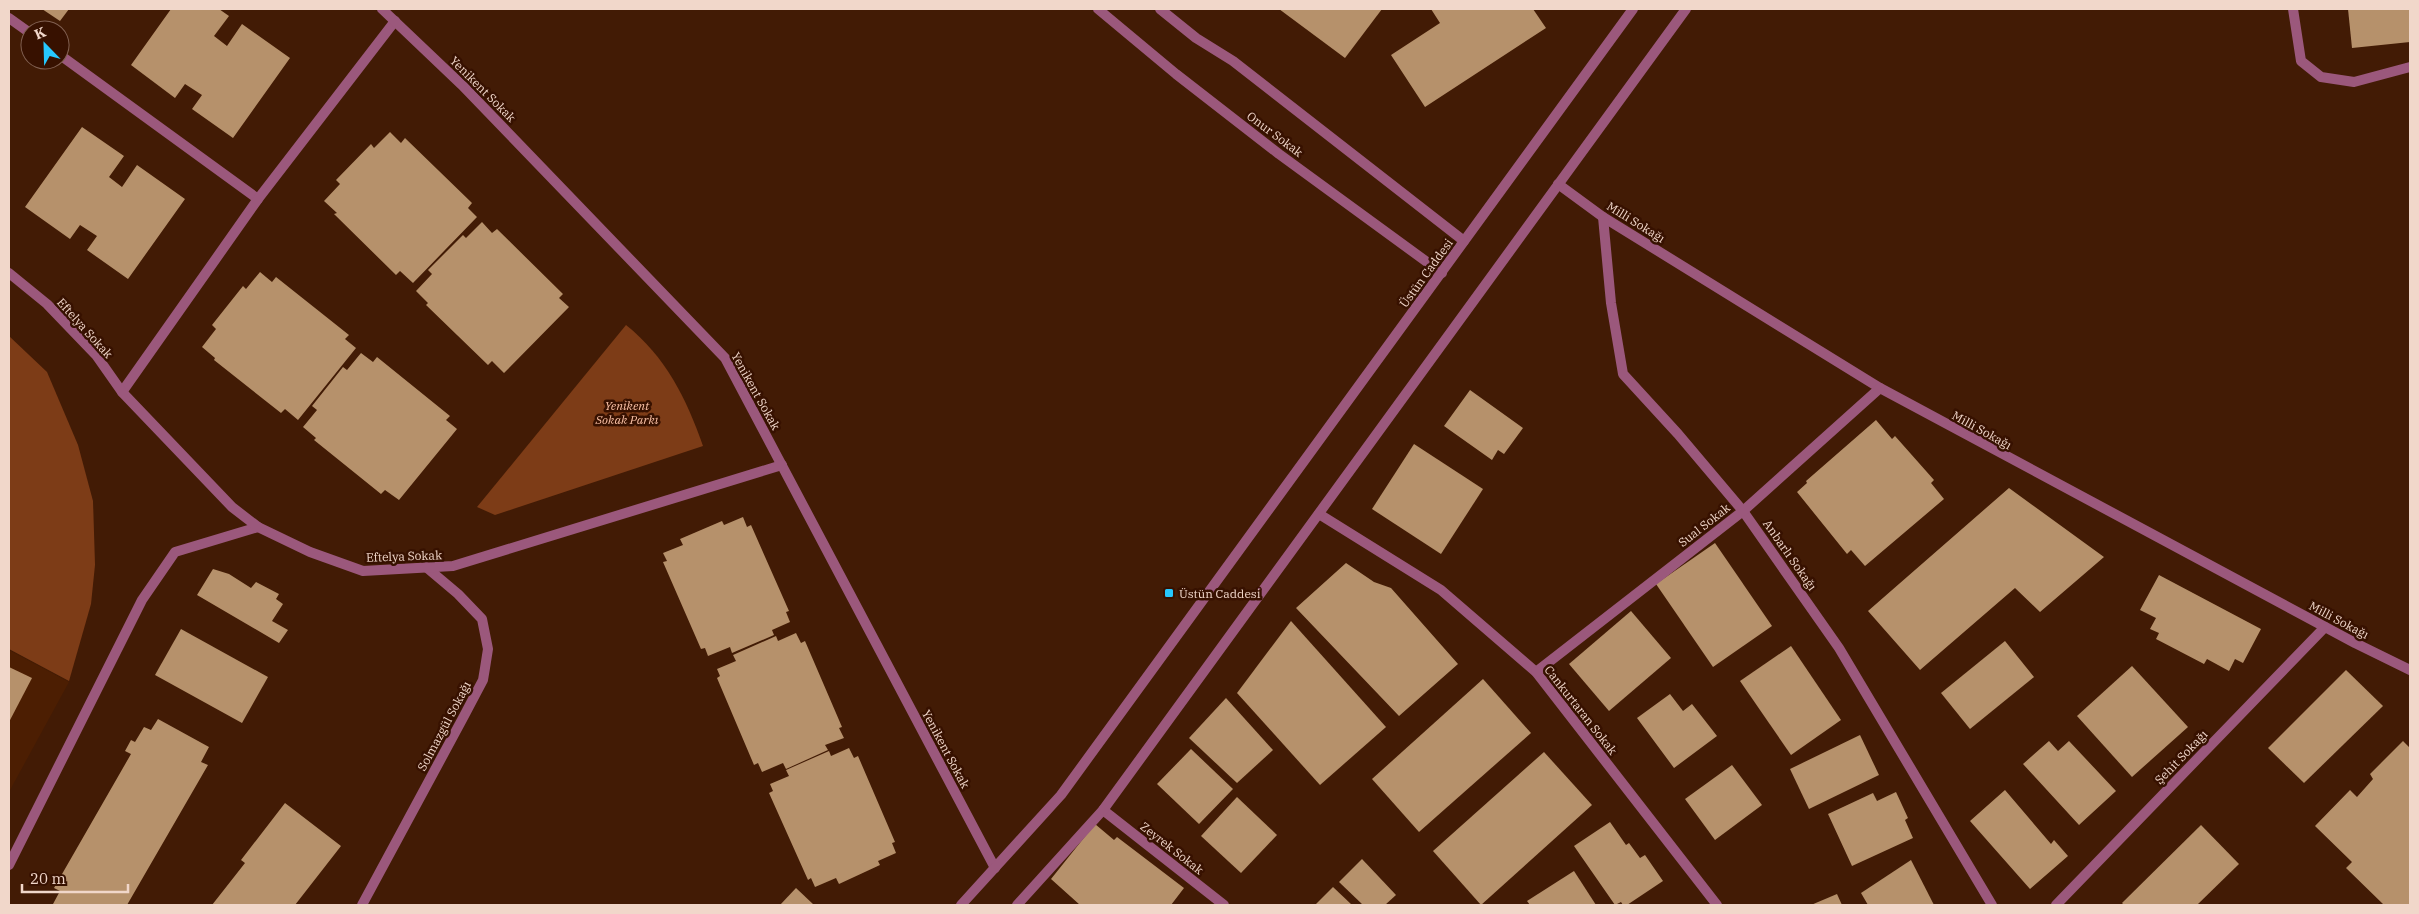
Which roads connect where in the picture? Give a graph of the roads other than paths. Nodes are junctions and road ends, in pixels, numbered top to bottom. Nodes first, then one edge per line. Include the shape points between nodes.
1 (382, 9) edge
2 (1098, 9) edge
3 (1160, 9) edge
4 (1633, 9) edge
5 (1686, 9) edge
6 (2293, 9) edge
7 (9, 18) edge
8 (395, 21) junction
9 (20, 26) edge
10 (70, 62) edge
11 (2410, 68) edge
12 (1558, 184) junction
13 (258, 199) junction
14 (1603, 217) junction
15 (1464, 241) junction
16 (9, 273) edge
17 (1442, 273) junction
18 (1880, 388) junction
19 (122, 392) junction
20 (782, 465) junction
21 (1743, 511) junction
22 (1319, 514) junction
23 (258, 527) junction
24 (426, 567) junction
25 (2325, 627) junction
26 (2410, 670) edge
27 (1536, 672) junction
28 (1103, 810) junction
29 (9, 864) edge
30 (995, 868) junction
31 (1713, 904) edge
32 (362, 905) edge
33 (961, 905) edge
34 (1018, 905) edge
35 (1224, 905) edge
36 (1992, 905) edge
37 (2056, 905) edge

1 - 8 street, Yenikent Sokak
2 - 17 street, Onur Sokak via 1279,154
3 - 15 street via 1196,38 1233,61
4 - 15 street, Üstün Caddesi
5 - 12 street
6 - 11 street via 2301,61 2321,78 2354,82
7 - 9 street
8 - 13 street
8 - 20 street, Yenikent Sokak via 462,85 725,358
10 - 13 street
12 - 14 street, Milli Sokağı
12 - 22 street
13 - 19 street
14 - 18 street, Milli Sokağı
14 - 21 street, Anbarlı Sokağı via 1611,303 1623,374
15 - 17 street, Üstün Caddesi
16 - 19 street, Eftelya Sokak via 47,304 96,355
17 - 30 street, Üstün Caddesi via 1062,795
18 - 21 street, Sual Sokak
18 - 25 street, Milli Sokağı
19 - 23 street, Eftelya Sokak via 232,507
20 - 24 street, Eftelya Sokak via 453,566
20 - 30 street, Yenikent Sokak
21 - 27 street, Sual Sokak
21 - 36 street, Anbarlı Sokağı via 1839,648
22 - 27 street, Cankurtaran Sokak via 1441,590
22 - 28 street
23 - 24 street, Eftelya Sokak via 310,552 363,571
23 - 29 street via 175,552 142,600
24 - 32 street, Solmazgül Sokağı via 482,619 488,649 483,680
25 - 26 street, Milli Sokağı
25 - 37 street, Şehit Sokağı
27 - 31 street, Cankurtaran Sokak
28 - 34 street
28 - 35 street, Zeyrek Sokak
30 - 33 street, Üstün Caddesi

